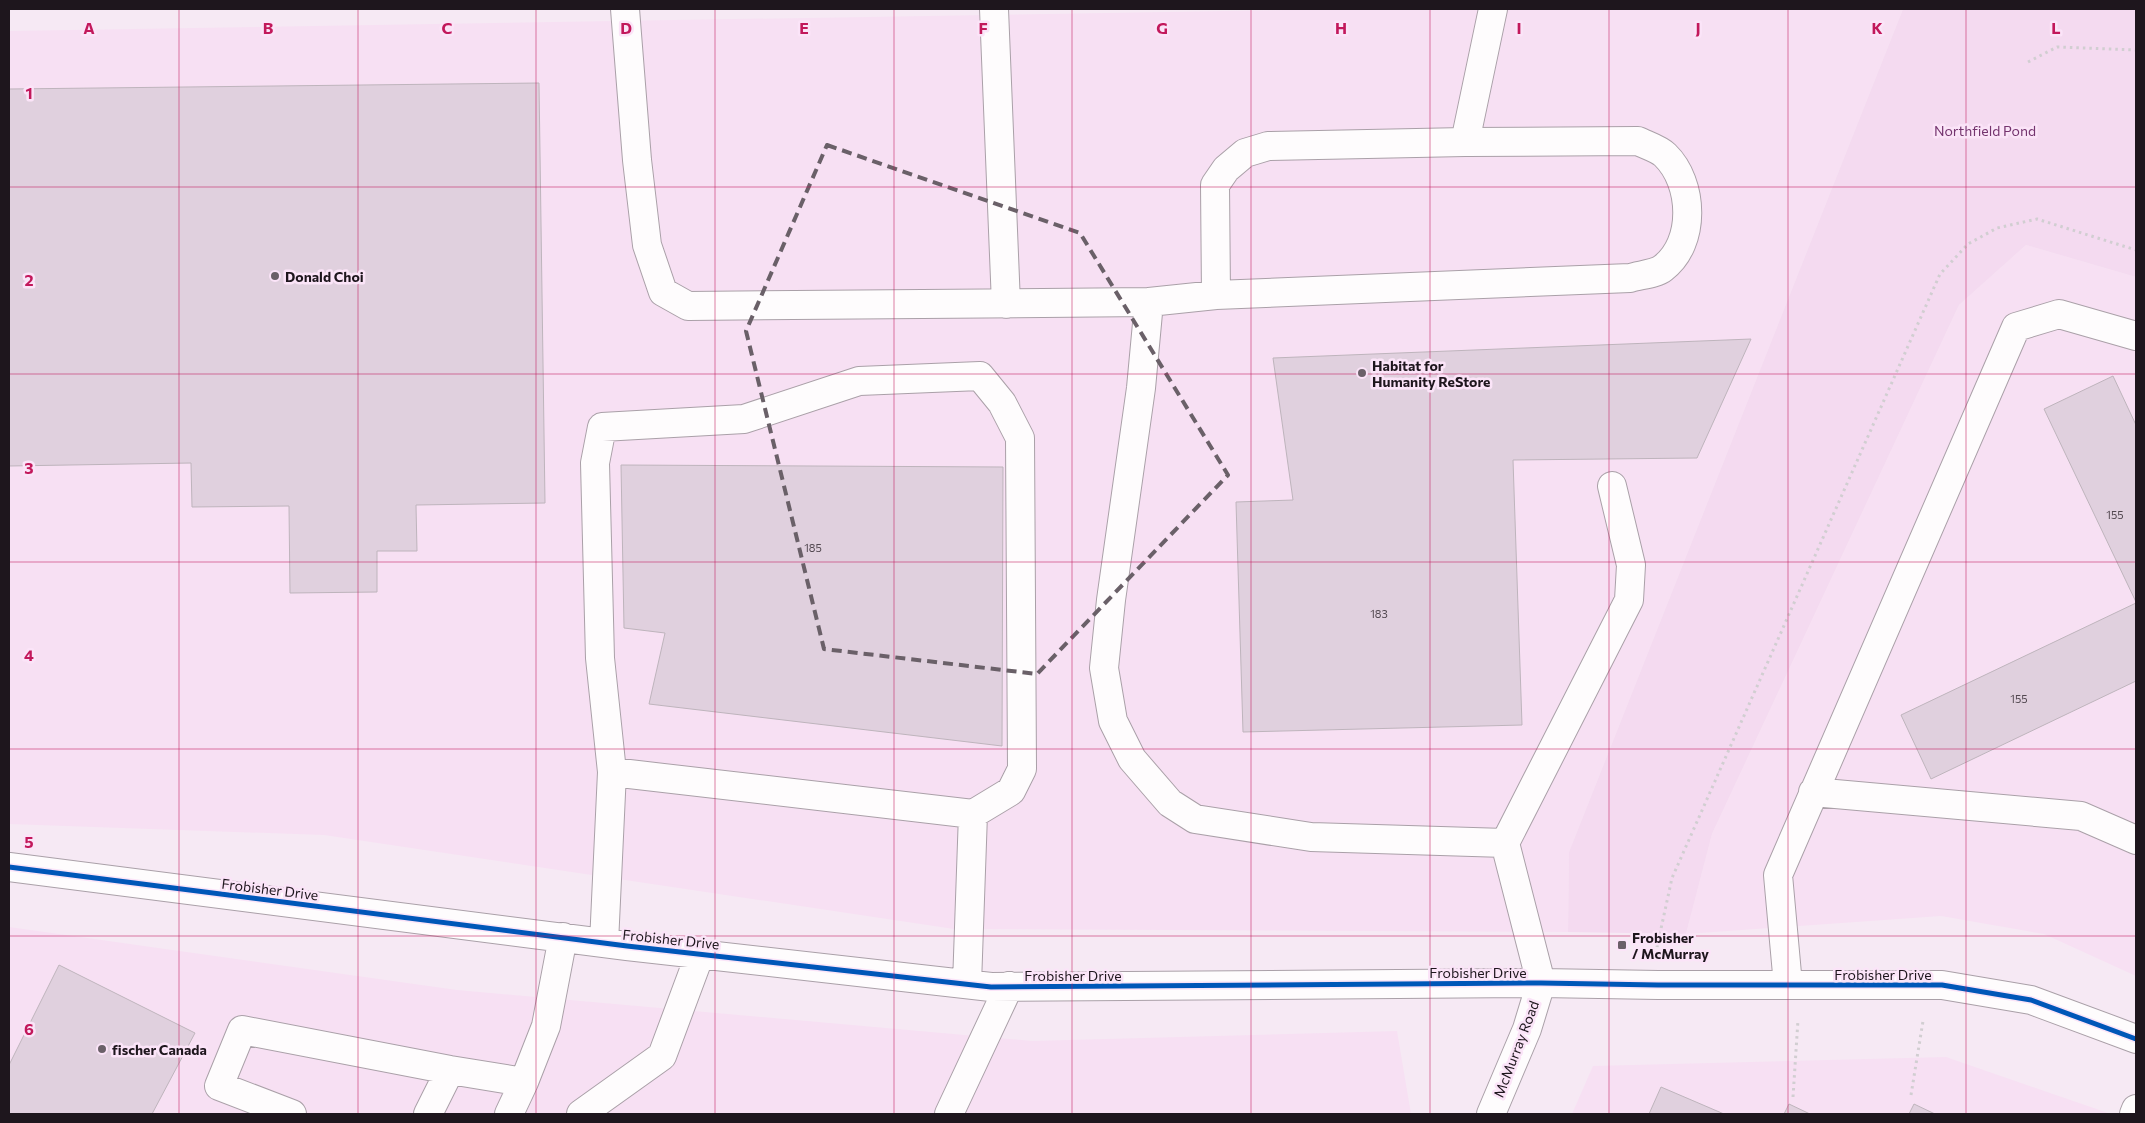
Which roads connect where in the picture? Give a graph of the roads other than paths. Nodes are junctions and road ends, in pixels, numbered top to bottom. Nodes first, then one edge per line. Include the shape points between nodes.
1 (625, 9) edge
2 (994, 9) edge
3 (1493, 9) edge
4 (1465, 142) junction
5 (1216, 295) junction
6 (1149, 302) junction
7 (1006, 304) junction
8 (2136, 336) edge
9 (1612, 486) dead end
10 (612, 772) junction
11 (1813, 792) junction
12 (973, 814) junction
13 (2136, 840) edge
14 (1505, 843) junction
15 (9, 867) edge
16 (563, 937) junction
17 (604, 943) junction
18 (700, 954) junction
19 (1541, 983) junction
20 (967, 984) junction
21 (1793, 985) junction
22 (1009, 986) junction
23 (2136, 1039) edge
24 (450, 1070) junction
25 (524, 1082) junction
26 (2136, 1109) edge
27 (292, 1114) edge
28 (428, 1114) edge
29 (509, 1114) edge
30 (582, 1114) edge
31 (949, 1114) edge
32 (1491, 1114) edge
33 (2134, 1114) edge

1 - 7 street via 636,160 647,245 663,292 688,306
2 - 7 street
3 - 4 street
4 - 5 street via 1268,146 1245,153 1226,169 1215,185
4 - 5 street via 1638,141 1665,155 1684,183 1688,214 1682,245 1662,269 1630,278
5 - 6 street
6 - 7 street
6 - 14 street via 1141,388 1104,668 1113,721 1132,759 1170,803 1195,819 1311,837
8 - 11 street via 2060,314 2016,327
9 - 14 street via 1631,564 1629,600
10 - 12 street
10 - 12 street via 600,658 596,463 602,427 744,419 859,381 980,376 1002,404 1020,438 1022,769 1011,791
10 - 17 street
11 - 13 street via 2081,816
11 - 21 street via 1778,876
12 - 20 street
14 - 19 street
15 - 16 street, Frobisher Drive
16 - 17 street, Frobisher Drive
16 - 25 street via 546,1026
17 - 18 street, Frobisher Drive
18 - 20 street, Frobisher Drive
18 - 30 street via 662,1056
19 - 21 street, Frobisher Drive
19 - 22 street, Frobisher Drive
19 - 32 street, McMurray Road
20 - 22 street, Frobisher Drive
21 - 23 street, Frobisher Drive via 1942,985 2031,1000
22 - 31 street
24 - 25 street
24 - 27 street via 242,1030 219,1086
24 - 28 street
25 - 29 street
26 - 33 street

